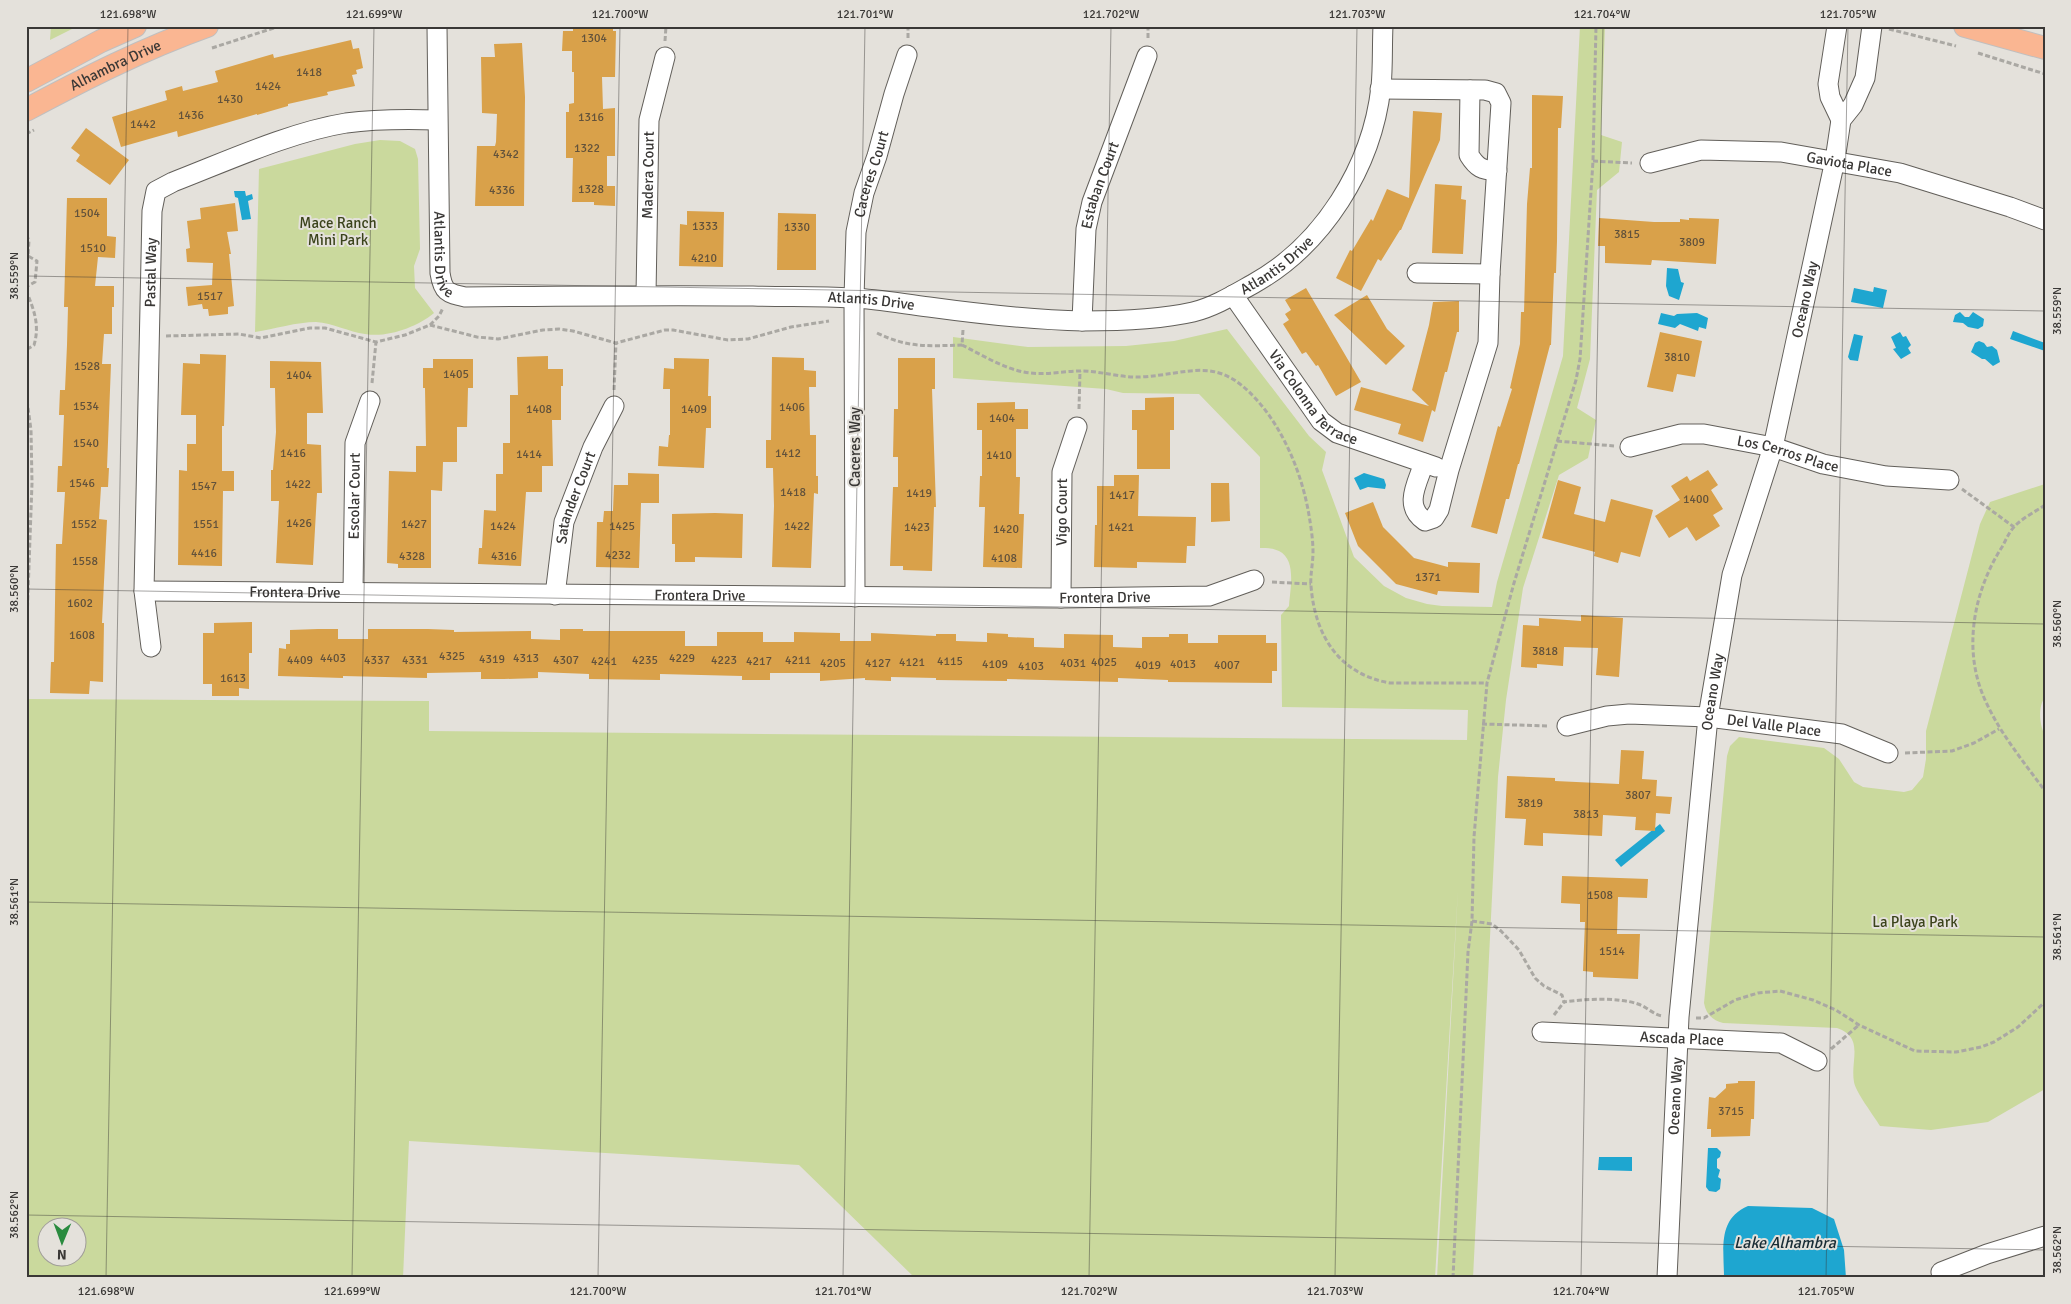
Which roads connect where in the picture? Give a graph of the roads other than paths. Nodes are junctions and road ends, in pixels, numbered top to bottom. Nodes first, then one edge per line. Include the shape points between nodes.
1 (135, 26) edge
2 (207, 26) edge
3 (437, 26) edge
4 (1383, 26) edge
5 (1837, 26) edge
6 (1965, 26) edge
7 (1878, 27) edge
8 (2045, 48) edge
9 (907, 55) dead end
10 (1147, 56) dead end
11 (665, 57) dead end
12 (26, 82) edge
13 (1380, 89) junction
14 (1470, 90) junction
15 (33, 118) edge
16 (437, 120) junction
17 (1841, 120) junction
18 (1835, 160) junction
19 (1650, 164) road end
20 (1497, 171) junction
21 (2045, 220) edge
22 (1417, 273) dead end
23 (1490, 274) junction
24 (646, 295) junction
25 (1233, 296) junction
26 (854, 298) junction
27 (1082, 321) junction
28 (370, 401) road end
29 (614, 406) road end
30 (1078, 427) road end
31 (1630, 447) road end
32 (1773, 447) junction
33 (1424, 464) junction
34 (1449, 470) junction
35 (1949, 480) road end
36 (1254, 580) road end
37 (144, 591) junction
38 (353, 592) junction
39 (555, 595) junction
40 (855, 597) junction
41 (1062, 598) junction
42 (151, 646) dead end
43 (1708, 717) junction
44 (1567, 726) road end
45 (1888, 753) road end
46 (1542, 1032) dead end
47 (1678, 1037) junction
48 (1817, 1060) road end
49 (2045, 1236) edge
50 (1941, 1272) dead end
51 (1667, 1278) edge

1 - 12 main road, Alhambra Drive
2 - 15 main road, Alhambra Drive via 112,64
3 - 16 street, Atlantis Drive
4 - 13 street, Atlantis Drive
5 - 17 street via 1828,84 1830,98
6 - 8 main road
7 - 17 street, Oceano Way via 1864,78 1853,105
9 - 26 street, Caceres Court via 864,193 856,232
10 - 27 street, Estaban Court via 1092,202 1086,229
11 - 24 street, Madera Court via 649,120
13 - 14 street
13 - 25 street, Atlantis Drive via 1361,159 1335,208 1292,258
14 - 20 street via 1469,155 1481,170
14 - 20 street via 1496,93 1501,103
16 - 24 street, Atlantis Drive via 440,273 442,285 449,293 465,297
16 - 37 street, Pastal Way via 392,119 344,124 292,137 156,191 152,211 148,336
17 - 18 street, Oceano Way
18 - 19 street, Gaviota Place via 1781,152 1701,150
18 - 21 street, Gaviota Place via 1900,172
18 - 32 street, Oceano Way
20 - 23 street
22 - 23 street
23 - 34 street via 1488,343
24 - 26 street, Atlantis Drive
25 - 27 street, Atlantis Drive via 1195,311 1125,320
25 - 33 street, Via Colonna Terrace via 1321,421 1337,432
26 - 27 street, Atlantis Drive
26 - 40 street, Caceres Way
28 - 38 street, Escolar Court via 356,443
29 - 39 street, Satander Court via 593,447 564,522
30 - 41 street, Vigo Court via 1062,472
31 - 32 street, Los Cerros Place via 1681,434 1704,434
32 - 35 street, Los Cerros Place via 1823,464 1886,476
32 - 43 street, Oceano Way via 1732,575
33 - 34 street, Via Colonna Terrace
33 - 34 street via 1412,499 1418,516 1425,521 1434,518 1440,510
36 - 41 street, Frontera Drive via 1210,596
37 - 38 street, Frontera Drive
37 - 42 street, Pastal Way
38 - 39 street, Frontera Drive
39 - 40 street, Frontera Drive
40 - 41 street, Frontera Drive
43 - 44 street, Del Valle Place via 1629,714
43 - 45 street, Del Valle Place via 1842,734
43 - 47 street, Oceano Way
46 - 47 street, Ascada Place
47 - 48 street, Ascada Place via 1781,1043
47 - 51 street, Oceano Way
49 - 50 street

